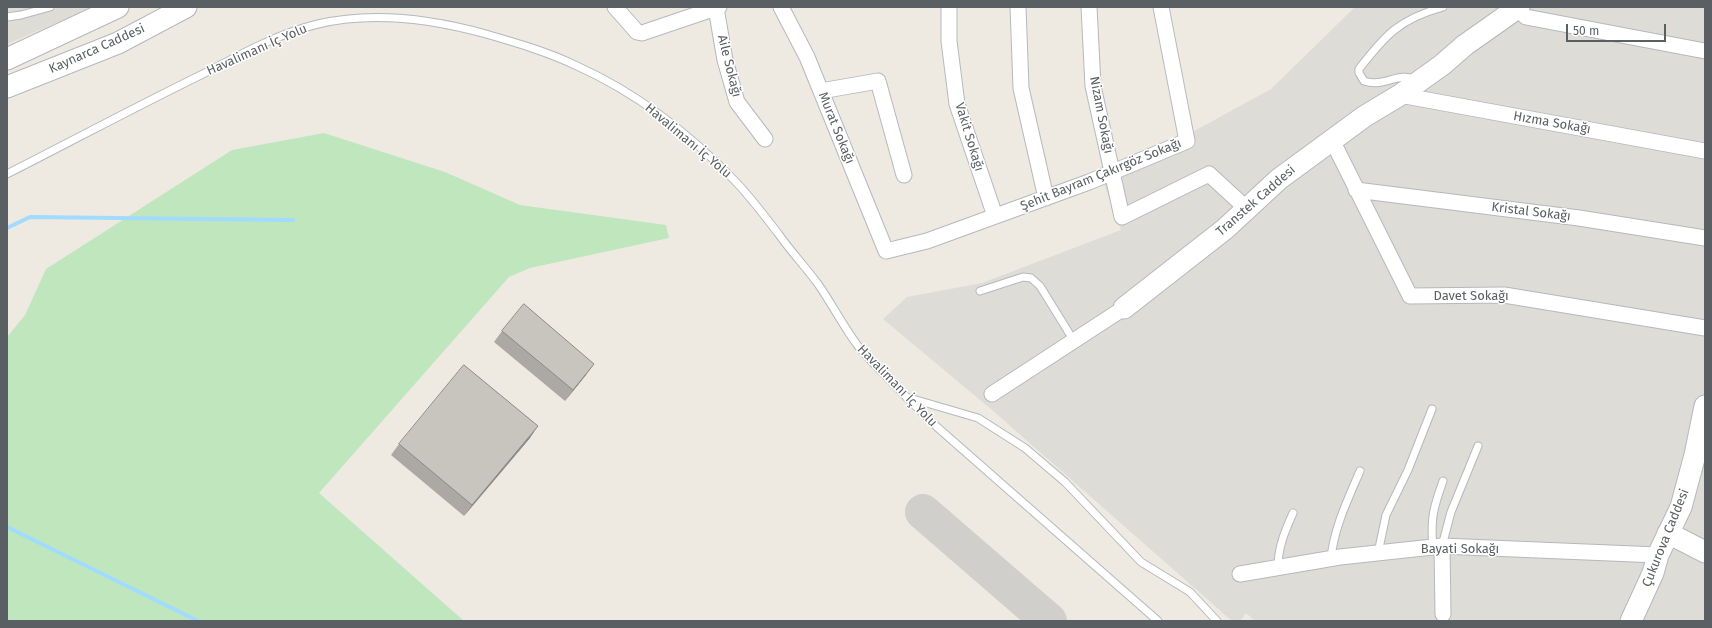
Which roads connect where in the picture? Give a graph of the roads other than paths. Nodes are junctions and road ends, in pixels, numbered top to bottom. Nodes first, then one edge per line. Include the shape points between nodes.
1 (50, 7) edge
2 (118, 7) edge
3 (186, 7) edge
4 (615, 7) edge
5 (781, 7) edge
6 (949, 7) edge
7 (1018, 7) edge
8 (1089, 7) edge
9 (1161, 7) edge
10 (1443, 7) edge
11 (717, 8) edge
12 (1517, 8) edge
13 (7, 17) edge
14 (1705, 51) edge
15 (7, 59) edge
16 (1419, 81) junction
17 (7, 87) edge
18 (821, 91) junction
19 (1400, 95) junction
20 (765, 139) dead end
21 (1332, 140) junction
22 (1705, 150) edge
23 (1112, 172) junction
24 (7, 174) edge
25 (904, 175) dead end
26 (1356, 190) junction
27 (1046, 198) junction
28 (1247, 209) junction
29 (995, 216) junction
30 (1705, 238) edge
31 (886, 251) joint
32 (980, 291) dead end
33 (1124, 308) joint
34 (1705, 328) edge
35 (1074, 341) junction
36 (992, 394) dead end
37 (905, 396) junction
38 (1705, 406) edge
39 (1432, 410) dead end
40 (1478, 446) dead end
41 (1360, 471) dead end
42 (1443, 481) dead end
43 (1293, 513) dead end
44 (1668, 533) junction
45 (1437, 547) junction
46 (1705, 552) edge
47 (1378, 553) junction
48 (1658, 555) junction
49 (1331, 558) junction
50 (1278, 567) junction
51 (1240, 574) dead end
52 (1443, 614) dead end
53 (1158, 621) edge
54 (1217, 621) edge
55 (1631, 621) edge

1 - 13 lane
2 - 15 street
3 - 17 street, Kaynarca Caddesi via 118,43
4 - 11 street via 637,32 642,33
5 - 18 street, Murat Sokağı
6 - 29 street, Vakit Sokağı via 949,41 957,104
7 - 27 street via 1021,88
8 - 23 street, Nizam Sokağı via 1092,86
9 - 23 street, Şehit Bayram Çakırgöz Sokağı via 1187,141
10 - 16 lane via 1416,17 1393,30 1377,45 1359,73 1364,81 1373,84 1406,77
11 - 20 street, Aile Sokağı via 725,60 737,102
12 - 14 street via 1526,17
12 - 16 street, Transtek Caddesi
16 - 19 street, Transtek Caddesi
18 - 25 street via 878,81
18 - 31 street, Murat Sokağı
19 - 21 street, Transtek Caddesi
19 - 22 street, Hızma Sokağı
21 - 26 street, Davet Sokağı
21 - 28 street, Transtek Caddesi via 1279,179
23 - 27 street, Şehit Bayram Çakırgöz Sokağı
23 - 28 street, Nizam Sokağı via 1122,217 1208,174
24 - 37 lane, Havalimanı İç Yolu via 239,56 301,29 341,21 394,18 465,28 579,66 615,86 669,122 708,154 741,188 818,285 858,347
26 - 30 street, Kristal Sokağı via 1579,218
26 - 34 street, Davet Sokağı via 1410,296 1504,295
27 - 29 street, Şehit Bayram Çakırgöz Sokağı
28 - 33 street, Transtek Caddesi
29 - 31 street, Şehit Bayram Çakırgöz Sokağı via 927,241
32 - 35 lane via 1023,277 1031,278 1040,286
33 - 35 street, Transtek Caddesi
35 - 36 street, Transtek Caddesi
37 - 53 lane, Havalimanı İç Yolu
37 - 54 lane via 978,418 1025,448 1065,482 1141,562 1190,592
38 - 44 street, Çukurova Caddesi via 1681,507
39 - 47 lane via 1408,470 1386,515
40 - 45 lane
41 - 49 lane via 1333,543
42 - 45 lane via 1432,514 1431,534
43 - 50 lane via 1278,553
44 - 46 street
44 - 48 street, Çukurova Caddesi
45 - 47 street, Bayati Sokağı
45 - 48 street, Bayati Sokağı
45 - 52 street
47 - 49 street, Bayati Sokağı
48 - 55 street, Çukurova Caddesi via 1653,573
49 - 50 street, Bayati Sokağı
50 - 51 street, Bayati Sokağı

